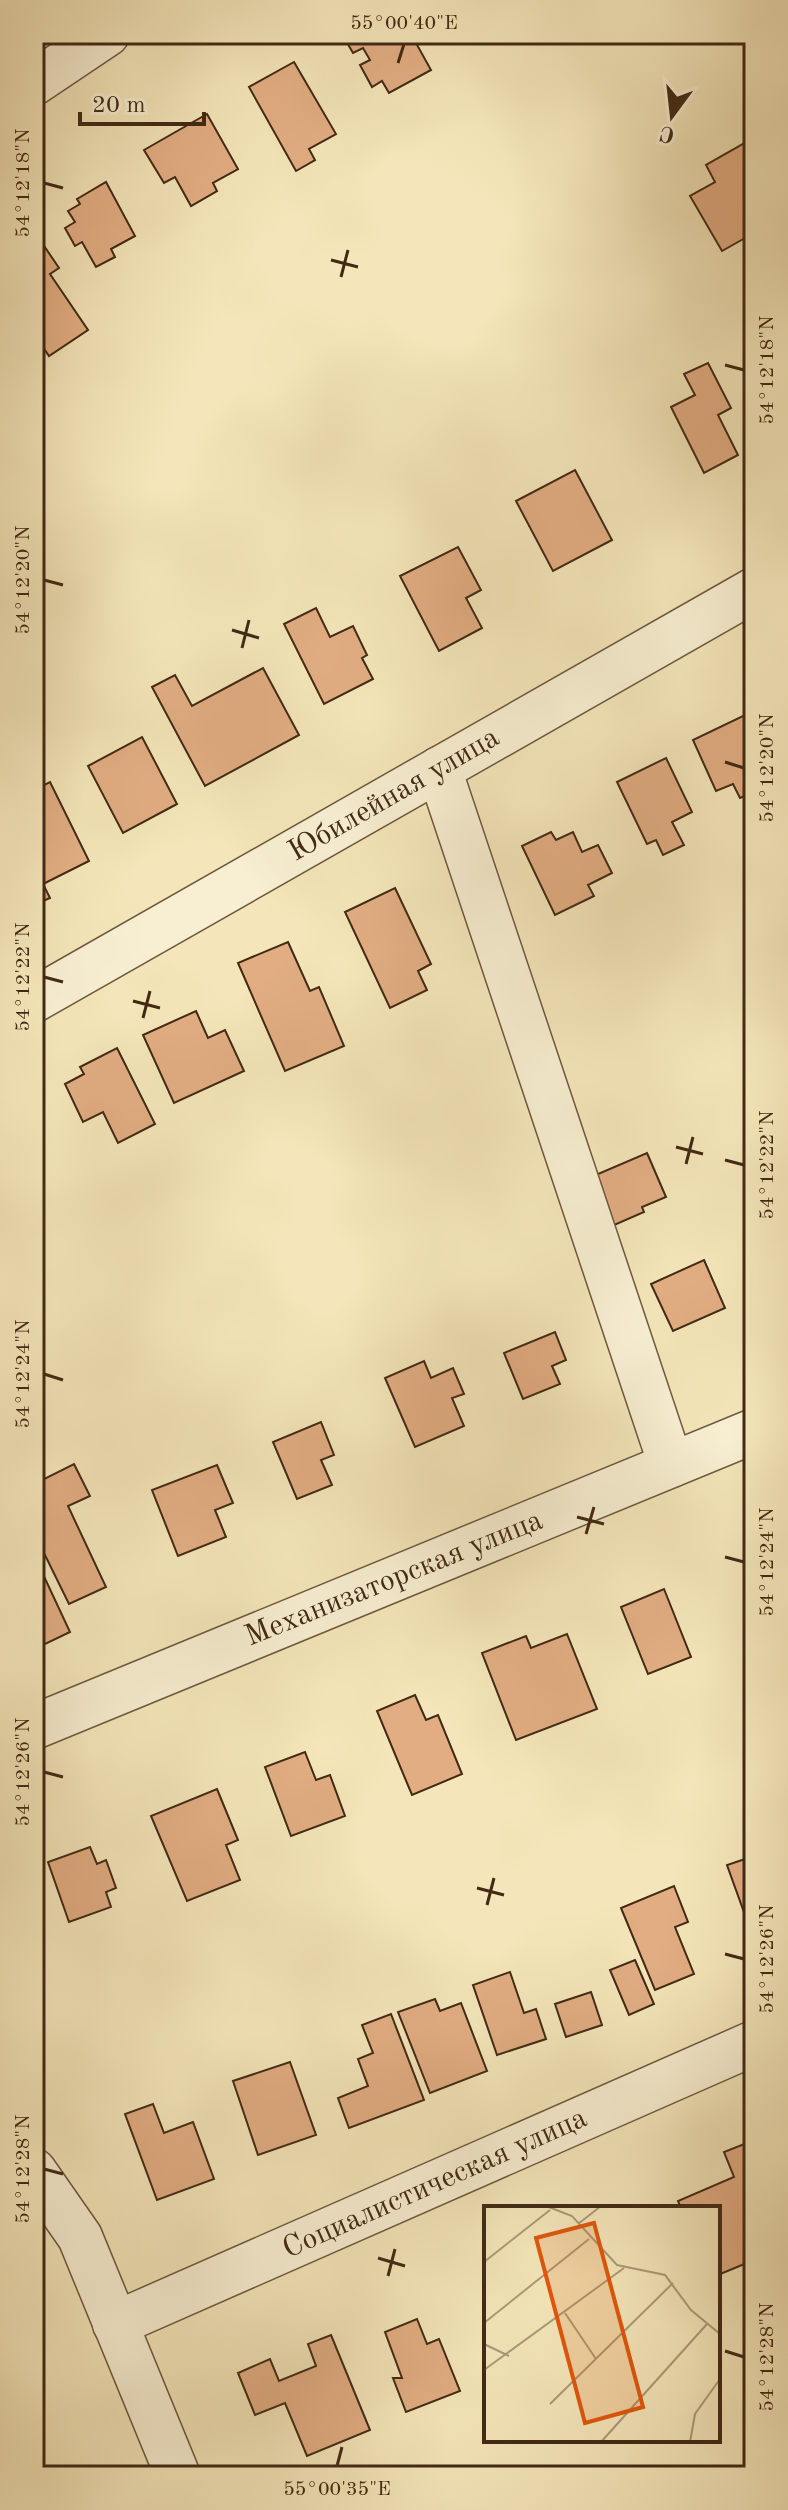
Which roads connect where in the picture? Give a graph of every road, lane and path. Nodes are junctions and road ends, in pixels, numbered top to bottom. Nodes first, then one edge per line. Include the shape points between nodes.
1 (107, 34) edge
2 (34, 83) edge
3 (754, 590) edge
4 (439, 769) junction
5 (34, 1000) edge
6 (754, 1431) edge
7 (671, 1465) junction
8 (34, 1727) edge
9 (754, 2043) edge
10 (34, 2171) edge
11 (115, 2324) junction
12 (178, 2476) edge

1 - 2 street
3 - 4 street, Юбилейная улица
4 - 5 street, Юбилейная улица
4 - 7 street
6 - 7 street, Механизаторская улица
7 - 8 street, Механизаторская улица
9 - 11 street, Социалистическая улица
10 - 11 street via 80,2237
11 - 12 street

